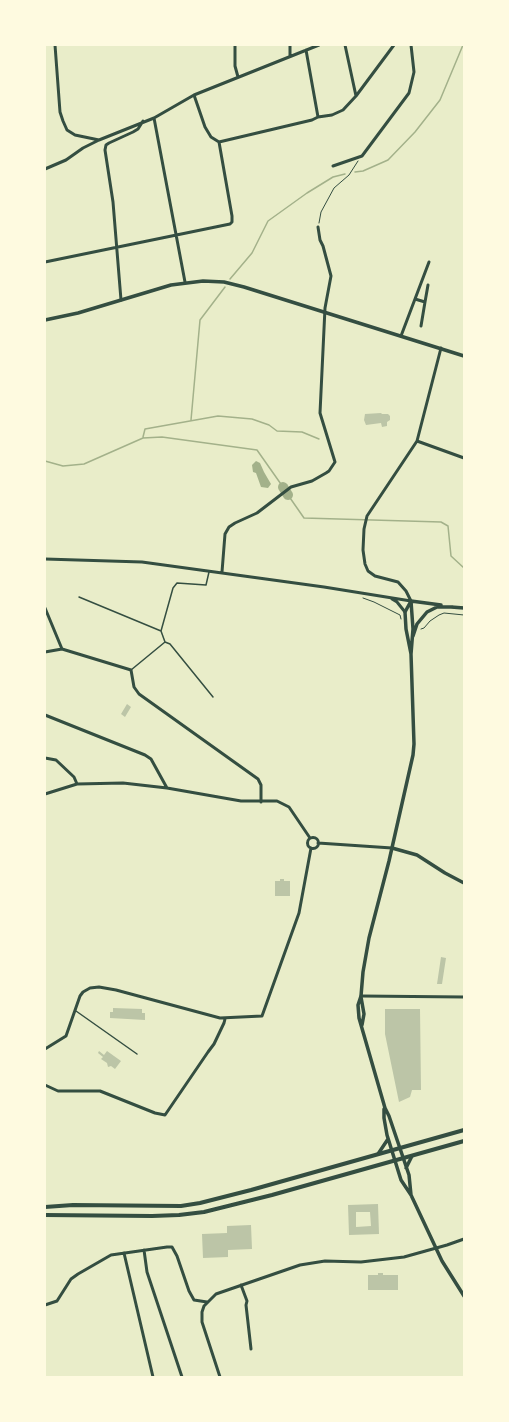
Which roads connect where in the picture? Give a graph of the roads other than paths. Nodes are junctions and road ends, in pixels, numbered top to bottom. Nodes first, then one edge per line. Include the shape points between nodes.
1 (55, 45) edge
2 (235, 45) edge
3 (290, 45) edge
4 (319, 45) edge
5 (345, 45) edge
6 (394, 45) edge
7 (411, 45) edge
8 (306, 50) junction
9 (290, 56) junction
10 (238, 77) junction
11 (194, 95) junction
12 (356, 96) junction
13 (318, 117) junction
14 (154, 118) junction
15 (143, 121) junction
16 (99, 140) junction
17 (219, 142) junction
18 (333, 166) dead end
19 (45, 169) edge
20 (318, 227) road end
21 (176, 236) junction
22 (117, 247) junction
23 (45, 262) edge
24 (429, 262) dead end
25 (185, 282) junction
26 (428, 286) dead end
27 (415, 299) junction
28 (121, 300) junction
29 (425, 302) junction
30 (325, 313) junction
31 (45, 320) edge
32 (421, 326) dead end
33 (401, 336) junction
34 (441, 348) junction
35 (464, 356) edge
36 (416, 441) junction
37 (464, 458) edge
38 (45, 559) edge
39 (209, 571) junction
40 (222, 572) junction
41 (79, 597) dead end
42 (388, 597) junction
43 (411, 601) junction
44 (453, 607) junction
45 (45, 608) edge
46 (464, 608) edge
47 (405, 612) junction
48 (161, 631) junction
49 (412, 640) junction
50 (165, 642) junction
51 (62, 649) junction
52 (45, 652) edge
53 (411, 654) junction
54 (131, 670) junction
55 (213, 696) dead end
56 (45, 715) edge
57 (45, 758) edge
58 (78, 784) junction
59 (167, 788) junction
60 (45, 794) edge
61 (261, 802) junction
62 (310, 838) junction
63 (318, 843) junction
64 (311, 848) junction
65 (392, 848) junction
66 (464, 883) edge
67 (361, 996) junction
68 (464, 997) edge
69 (75, 1010) junction
70 (225, 1018) junction
71 (45, 1049) edge
72 (137, 1054) dead end
73 (45, 1085) edge
74 (384, 1108) junction
75 (464, 1130) edge
76 (388, 1139) junction
77 (464, 1141) edge
78 (399, 1148) junction
79 (391, 1150) junction
80 (378, 1154) junction
81 (412, 1156) junction
82 (402, 1158) junction
83 (394, 1161) junction
84 (406, 1168) junction
85 (411, 1194) junction
86 (45, 1207) edge
87 (45, 1215) edge
88 (464, 1238) edge
89 (436, 1249) junction
90 (144, 1250) junction
91 (124, 1253) junction
92 (241, 1285) junction
93 (464, 1296) edge
94 (207, 1302) junction
95 (45, 1305) edge
96 (251, 1349) dead end
97 (153, 1377) edge
98 (182, 1377) edge
99 (220, 1377) edge

1 - 16 street via 60,112 67,130 75,135
2 - 10 street
3 - 9 street
4 - 8 street
5 - 12 street
6 - 12 street
7 - 18 street via 414,72 409,93 362,156
8 - 9 street
8 - 13 street
9 - 10 street
10 - 11 street
11 - 14 street
11 - 17 street via 205,127 211,137
12 - 13 street via 343,110
13 - 17 street
14 - 15 street
14 - 21 street
15 - 16 street
15 - 22 street via 134,132 106,145
16 - 19 street via 66,160
17 - 21 street via 232,222
20 - 30 street via 331,276
21 - 22 street
21 - 25 street
22 - 23 street
22 - 28 street
24 - 27 street
25 - 28 street
25 - 30 street via 224,282
26 - 29 street
27 - 29 street
27 - 33 street
28 - 31 street
29 - 32 street
30 - 33 street
30 - 40 street via 320,413 335,462 329,471 319,478 288,489 257,513 229,527 225,534
33 - 34 street
34 - 35 street
34 - 36 street
36 - 37 street
36 - 43 street via 367,516 363,539 368,571 375,576 398,582
38 - 39 street via 126,561
39 - 40 street
39 - 48 lane via 206,585 177,582
40 - 42 street
41 - 48 lane
42 - 43 street
42 - 47 street via 397,602
43 - 44 street
43 - 47 street
43 - 49 street
44 - 46 street
44 - 49 street via 438,607 427,612 417,624
45 - 51 street
47 - 53 street
48 - 50 lane
49 - 53 street
50 - 54 lane
50 - 55 lane via 170,644
51 - 52 street
51 - 54 street
53 - 65 street via 413,755
54 - 61 street via 134,687 143,697 258,779 261,785
56 - 59 street via 145,755 151,759
57 - 58 street via 56,760 74,776
58 - 59 street via 123,782
58 - 60 street
59 - 61 street
61 - 62 street via 277,801 289,807
62 - 63 street via 316,838
62 - 64 street via 307,843
63 - 64 street via 316,847
63 - 65 street
64 - 70 street via 299,913 262,1016
65 - 66 street via 416,855
65 - 67 street via 367,944
67 - 68 street
67 - 74 street via 364,1014 362,1026
69 - 70 street via 83,992 99,987
69 - 71 street via 66,1036
69 - 72 lane
70 - 73 street via 214,1044 166,1115 100,1091 58,1091
74 - 76 street
74 - 78 street
75 - 78 main road
76 - 79 street
76 - 80 street
77 - 81 main road
78 - 79 main road
78 - 82 street
79 - 80 main road
79 - 83 street
80 - 86 main road via 191,1205
81 - 82 main road
81 - 84 street
82 - 83 main road
82 - 84 street
83 - 85 street via 401,1180
83 - 87 main road via 200,1213 152,1216
84 - 85 street
85 - 89 street
88 - 89 street
89 - 92 street via 392,1259 361,1262 325,1261 300,1265
89 - 93 street
90 - 91 street
90 - 94 street via 172,1247 194,1300
90 - 98 street via 147,1272
91 - 95 street via 111,1255 78,1274 57,1301
91 - 97 street
92 - 94 street via 216,1294
92 - 96 street via 247,1301
94 - 99 street via 202,1312 202,1322

